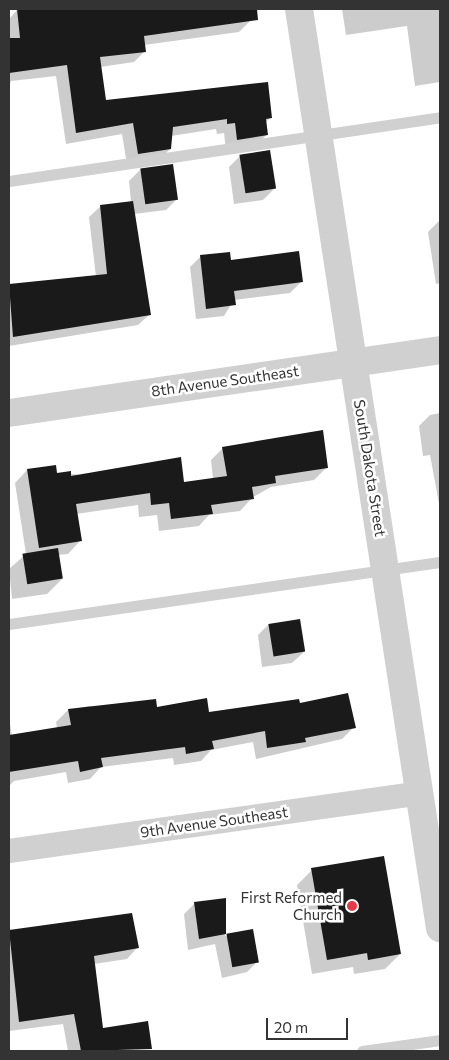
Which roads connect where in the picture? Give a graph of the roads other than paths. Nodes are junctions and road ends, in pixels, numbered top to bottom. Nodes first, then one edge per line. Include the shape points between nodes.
1 (299, 9) edge
2 (440, 117) edge
3 (319, 134) junction
4 (9, 181) edge
5 (440, 350) edge
6 (354, 362) junction
7 (9, 413) edge
8 (440, 562) edge
9 (386, 571) junction
10 (9, 624) edge
11 (420, 794) junction
12 (9, 850) edge
13 (440, 928) edge
14 (440, 1040) edge
15 (362, 1051) edge

1 - 3 street, South Dakota Street
2 - 3 lane
3 - 4 lane
3 - 6 street, South Dakota Street
5 - 6 street, 8th Avenue Southeast
6 - 7 street, 8th Avenue Southeast
6 - 9 street, South Dakota Street
8 - 9 lane
9 - 10 lane
9 - 11 street, South Dakota Street
11 - 12 street, 9th Avenue Southeast
11 - 13 street, South Dakota Street
14 - 15 lane

